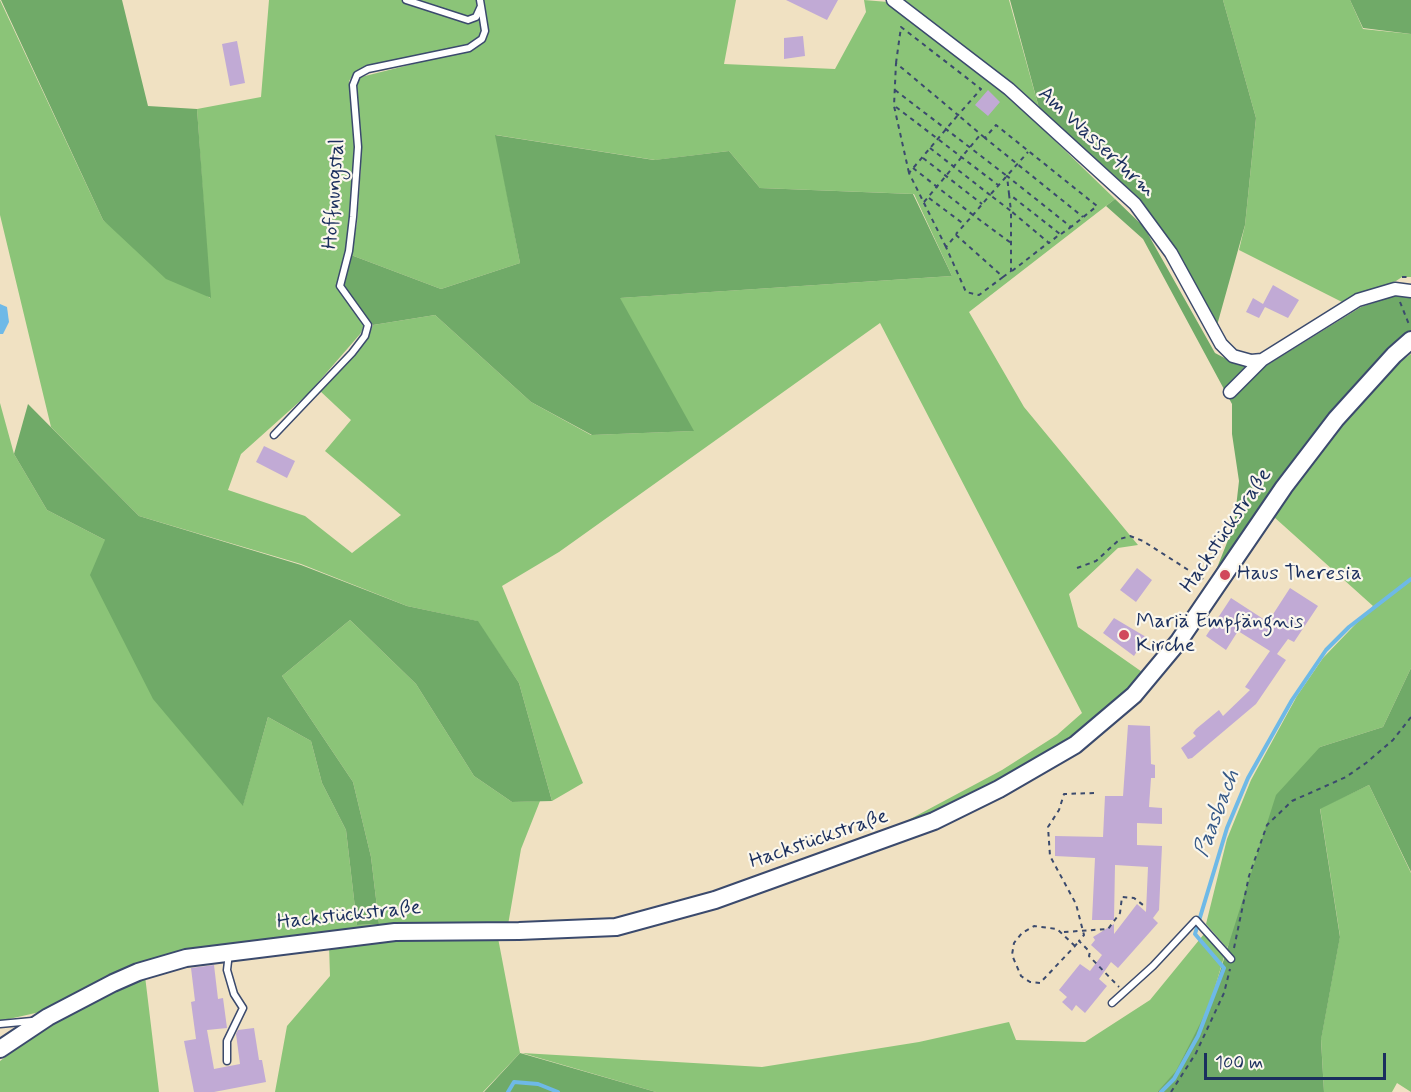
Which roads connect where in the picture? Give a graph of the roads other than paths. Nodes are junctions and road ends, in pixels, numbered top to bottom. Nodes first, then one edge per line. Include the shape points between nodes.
1 (406, 0) edge
2 (893, 0) edge
3 (481, 3) edge
4 (1411, 291) edge
5 (1411, 340) edge
6 (1262, 360) junction
7 (1230, 392) dead end
8 (274, 435) dead end
9 (230, 952) junction
10 (1231, 959) road end
11 (1112, 1003) dead end
12 (48, 1017) junction
13 (0, 1024) edge
14 (0, 1049) edge
15 (226, 1061) dead end

1 - 3 lane via 461,20 476,17
2 - 6 street, Am Wasserturm via 1009,89 1112,181 1145,216 1171,253 1228,353
3 - 8 lane, Hoffnungstal via 485,30 482,39 469,48 368,69 357,75 353,85 358,147 353,217 340,286 368,325 352,353
4 - 6 street via 1395,289 1358,300
5 - 9 street, Hackstückstraße via 1336,419 1159,668 1134,695 1075,745 999,789 891,839 715,900 616,927 395,932
6 - 7 street
9 - 12 street, Hackstückstraße via 186,958 138,972
9 - 15 lane via 227,970 243,1008 227,1041
10 - 11 lane via 1196,920
12 - 13 lane, Hackstückstraße
12 - 14 street, Hackstückstraße

